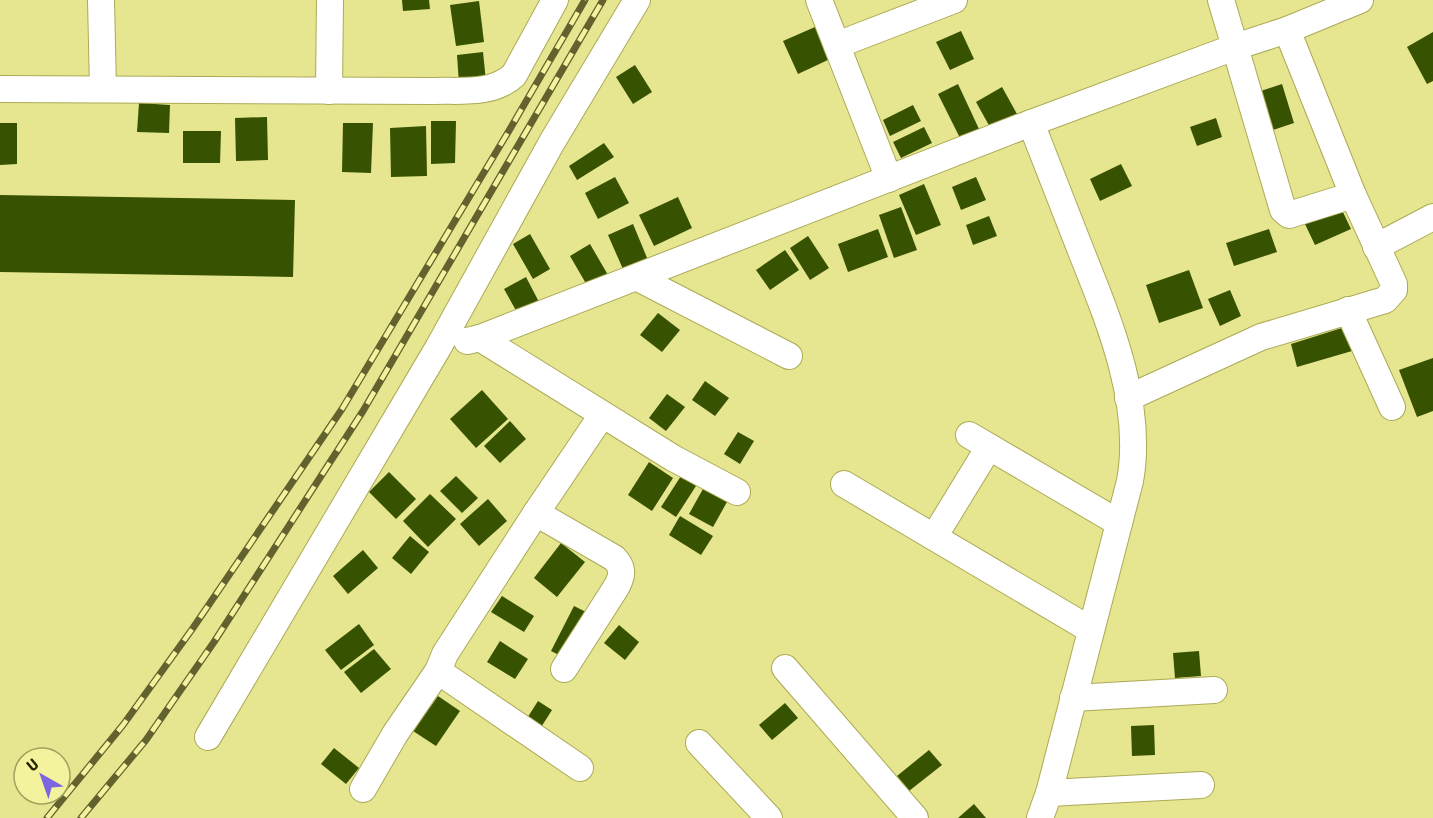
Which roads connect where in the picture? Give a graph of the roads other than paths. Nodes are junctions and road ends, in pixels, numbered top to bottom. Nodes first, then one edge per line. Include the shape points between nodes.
1 (101, 0) edge
2 (330, 0) edge
3 (555, 0) edge
4 (637, 0) edge
5 (819, 0) edge
6 (954, 0) edge
7 (1221, 0) edge
8 (1360, 0) edge
9 (1287, 30) junction
10 (837, 45) junction
11 (1235, 47) junction
12 (0, 89) edge
13 (103, 89) junction
14 (329, 91) junction
15 (1031, 123) junction
16 (889, 179) junction
17 (1353, 195) junction
18 (1433, 217) edge
19 (1376, 247) junction
20 (638, 278) junction
21 (1348, 310) junction
22 (480, 339) junction
23 (438, 348) junction
24 (789, 356) dead end
25 (1392, 406) dead end
26 (1130, 408) junction
27 (602, 415) junction
28 (844, 484) dead end
29 (736, 492) dead end
30 (536, 513) junction
31 (1119, 523) junction
32 (934, 537) junction
33 (1091, 630) junction
34 (785, 668) dead end
35 (564, 669) dead end
36 (438, 671) junction
37 (1214, 690) dead end
38 (1073, 698) junction
39 (208, 737) dead end
40 (699, 743) dead end
41 (580, 768) dead end
42 (1201, 785) dead end
43 (363, 789) dead end
44 (1048, 793) junction
45 (770, 818) edge
46 (915, 818) edge
47 (1040, 818) edge

1 - 13 street
2 - 14 street
3 - 14 street via 514,75 498,87
4 - 23 street via 552,142
5 - 10 street
6 - 10 street
7 - 11 street
8 - 9 street
9 - 11 street
9 - 17 street
10 - 16 street
11 - 15 street
11 - 17 street via 1282,210 1289,215
12 - 13 street
13 - 14 street
15 - 16 street
15 - 26 street via 1107,317
16 - 20 street
17 - 19 street
18 - 19 street
19 - 21 street via 1394,290 1385,300
20 - 22 street
20 - 24 street
21 - 25 street
21 - 26 street via 1261,337
22 - 23 street
22 - 27 street
23 - 39 street
26 - 31 street via 1132,467
27 - 29 street
27 - 30 street
28 - 32 street
30 - 35 street via 614,558 622,571 617,586
30 - 36 street via 445,654
31 - 32 street via 979,441
31 - 33 street
32 - 33 street
33 - 38 street
34 - 46 street
36 - 41 street
36 - 43 street
37 - 38 street
38 - 44 street
40 - 45 street
42 - 44 street
44 - 47 street

